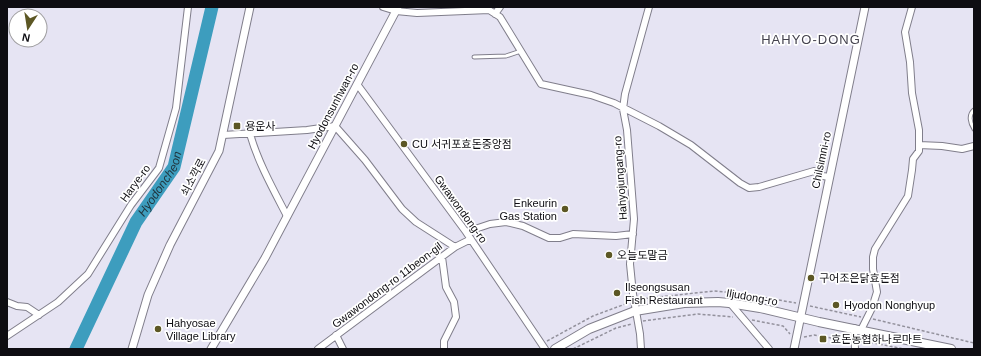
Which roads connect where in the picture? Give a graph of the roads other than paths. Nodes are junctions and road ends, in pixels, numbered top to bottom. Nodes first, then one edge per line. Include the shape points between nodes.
1 (188, 7) edge
2 (250, 7) edge
3 (383, 7) edge
4 (500, 7) edge
5 (649, 7) edge
6 (865, 7) edge
7 (912, 7) edge
8 (397, 9) edge
9 (495, 14) junction
10 (521, 51) junction
11 (474, 56) dead end
12 (357, 84) junction
13 (623, 109) junction
14 (974, 110) edge
15 (335, 126) junction
16 (974, 129) edge
17 (250, 134) junction
18 (223, 135) junction
19 (919, 145) junction
20 (974, 146) edge
21 (829, 177) junction
22 (287, 216) junction
23 (466, 232) junction
24 (633, 234) junction
25 (471, 240) junction
26 (455, 247) junction
27 (442, 257) junction
28 (7, 302) edge
29 (729, 303) junction
30 (635, 311) junction
31 (39, 315) junction
32 (801, 318) junction
33 (857, 329) junction
34 (7, 336) edge
35 (336, 336) junction
36 (134, 348) edge
37 (211, 349) edge
38 (318, 349) edge
39 (343, 349) edge
40 (444, 349) edge
41 (545, 349) edge
42 (555, 349) edge
43 (641, 349) edge
44 (769, 349) edge
45 (794, 349) edge
46 (855, 349) edge
47 (951, 349) edge

1 - 31 street, Harye-ro via 176,108 159,168 131,205 88,274 58,302
2 - 18 street, 쇠소깍로
3 - 8 street
4 - 9 street
5 - 13 street, Hahyojungang-ro
6 - 21 street, Chilsimni-ro
7 - 19 street via 904,32 910,62
8 - 9 street via 417,13 489,10
8 - 12 street, Hyodonsunhwan-ro
9 - 10 street via 500,17
10 - 11 lane via 506,56
10 - 13 street via 541,84 591,95
12 - 15 street, Hyodonsunhwan-ro
12 - 23 street, Gwawondong-ro
13 - 21 street via 691,145 749,188 759,188 814,170
13 - 24 street, Hahyojungang-ro via 627,130
14 - 16 lane via 970,117
15 - 17 street
15 - 22 street, Hyodonsunhwan-ro
15 - 26 street via 402,208 416,222
17 - 18 street
17 - 22 street via 254,148
18 - 36 street, 쇠소깍로 via 220,151 170,245 148,295
19 - 20 street via 962,149
19 - 33 street via 919,151 913,159 908,196 875,249 873,269 877,292 872,308
21 - 32 street, Chilsimni-ro
22 - 37 street, Hyodonsunhwan-ro
23 - 24 street via 506,222 523,226 549,238 573,234
23 - 25 street, Gwawondong-ro
24 - 30 street, Hahyojungang-ro via 630,264
25 - 26 street, Gwawondong-ro 11beon-gil
25 - 41 street, Gwawondong-ro
26 - 27 street, Gwawondong-ro 11beon-gil
27 - 35 street, Gwawondong-ro 11beon-gil
27 - 40 street via 446,287 454,302 456,317 448,330
28 - 31 street via 27,307
29 - 30 main road, Iljudong-ro via 700,302
29 - 32 main road, Iljudong-ro
29 - 44 street
30 - 42 main road, Iljudong-ro via 596,326
30 - 43 street, Hahyojungang-ro
31 - 34 street, Harye-ro
32 - 33 main road, Iljudong-ro
32 - 45 street, Chilsimni-ro
33 - 46 street
33 - 47 main road, Iljudong-ro
35 - 38 street, Gwawondong-ro 11beon-gil
35 - 39 street

